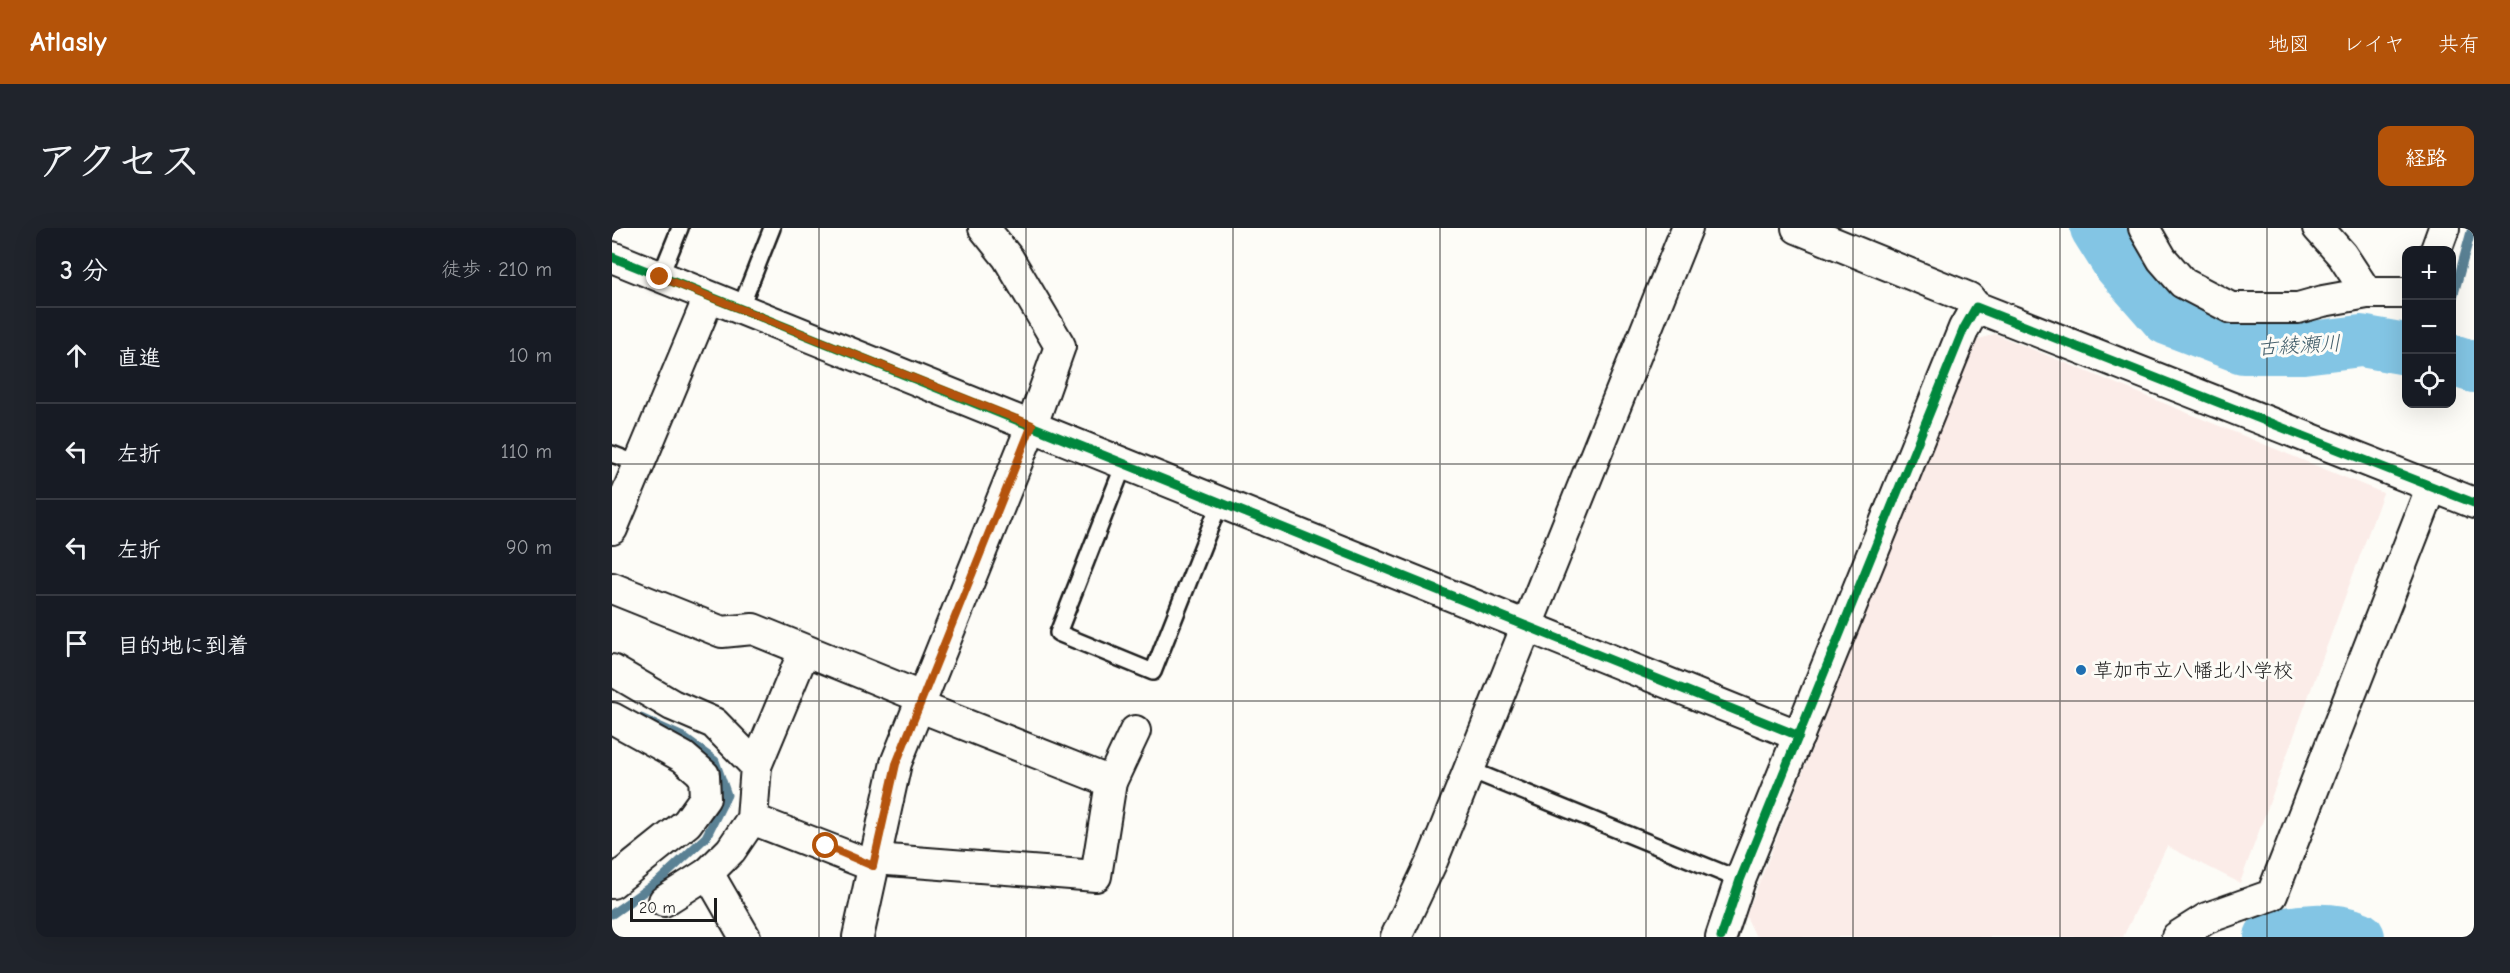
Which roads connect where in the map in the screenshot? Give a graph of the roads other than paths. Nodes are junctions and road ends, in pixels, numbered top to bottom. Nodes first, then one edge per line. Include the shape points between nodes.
1 (680, 228) edge
2 (772, 228) edge
3 (984, 228) edge
4 (1687, 228) edge
5 (1797, 228) edge
6 (2144, 228) edge
7 (2318, 228) edge
8 (2444, 228) edge
9 (2437, 246) edge
10 (612, 257) edge
11 (660, 277) junction
12 (2367, 292) junction
13 (2402, 293) edge
14 (709, 297) junction
15 (1976, 308) junction
16 (740, 309) junction
17 (1032, 425) junction
18 (625, 459) edge
19 (1125, 462) junction
20 (2432, 486) junction
21 (1220, 502) junction
22 (2474, 503) edge
23 (612, 529) edge
24 (612, 588) edge
25 (1528, 626) junction
26 (804, 651) junction
27 (612, 670) edge
28 (920, 702) junction
29 (612, 718) edge
30 (1134, 731) dead end
31 (1798, 736) junction
32 (756, 766) junction
33 (1468, 769) junction
34 (1111, 782) junction
35 (752, 819) junction
36 (874, 863) junction
37 (708, 873) junction
38 (1740, 880) junction
39 (612, 883) edge
40 (664, 901) dead end
41 (745, 937) edge
42 (858, 937) edge
43 (1396, 937) edge
44 (1721, 937) edge
45 (2177, 937) edge

1 - 11 lane
2 - 16 lane
3 - 17 street via 1008,258 1060,346
4 - 25 street
5 - 15 street via 1969,298
6 - 12 street via 2162,259 2184,283 2230,308 2298,308
7 - 12 street
8 - 9 street
10 - 11 street
11 - 14 street
12 - 13 street
14 - 16 street
14 - 18 street
15 - 20 street
15 - 31 street via 1964,328
16 - 17 street
17 - 19 street
17 - 28 street
18 - 23 street
19 - 21 street
19 - 21 lane via 1058,633 1153,672
20 - 22 street
20 - 45 street via 2272,895 2207,918
21 - 25 street
24 - 26 street via 722,632 753,629
25 - 31 street
25 - 33 street
26 - 28 street
26 - 32 street
27 - 32 street via 672,705 714,723
28 - 34 street
28 - 36 street via 896,764
29 - 39 street via 683,757 705,775 705,798 687,823
30 - 34 street
31 - 38 street
32 - 35 street
33 - 38 lane
33 - 43 street via 1433,859
34 - 36 street via 1096,876
35 - 36 street
35 - 37 street via 731,850
36 - 42 street
37 - 40 street
37 - 41 street
38 - 44 street

